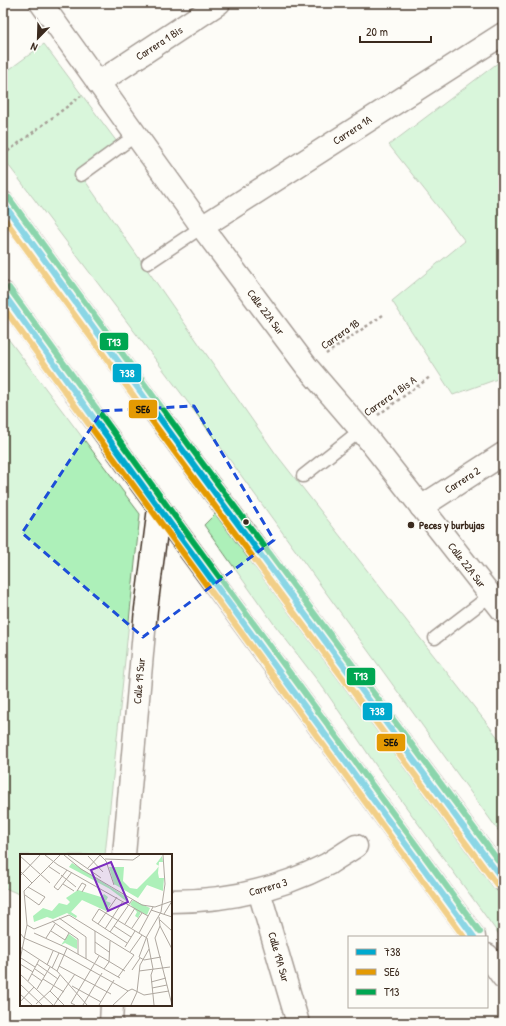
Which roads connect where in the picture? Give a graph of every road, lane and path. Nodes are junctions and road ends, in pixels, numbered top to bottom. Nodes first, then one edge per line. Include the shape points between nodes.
1 (41, 3) edge
2 (219, 3) edge
3 (503, 34) edge
4 (98, 83) junction
5 (136, 135) junction
6 (3, 155) edge
7 (81, 174) dead end
8 (3, 203) edge
9 (202, 227) junction
10 (148, 263) dead end
11 (3, 293) edge
12 (383, 314) dead end
13 (307, 367) junction
14 (430, 377) dead end
15 (360, 429) junction
16 (503, 454) edge
17 (302, 476) dead end
18 (421, 507) junction
19 (159, 508) junction
20 (497, 603) edge
21 (435, 638) dead end
22 (356, 846) dead end
23 (124, 854) edge
24 (503, 880) edge
25 (259, 891) junction
26 (172, 901) edge
27 (473, 936) edge
28 (488, 956) edge
29 (503, 977) edge
30 (112, 1006) edge
31 (111, 1023) edge
32 (298, 1023) edge

1 - 4 street, Calle 22A Sur
2 - 4 street, Carrera 1 Bis
3 - 9 street, Carrera 1A
4 - 5 street, Calle 22A Sur
4 - 6 path
5 - 7 lane
5 - 9 street, Calle 22A Sur
8 - 24 street via 188,457
9 - 10 lane
9 - 13 street, Calle 22A Sur
11 - 19 street
12 - 13 path, Carrera 1B
13 - 15 street, Calle 22A Sur
14 - 15 path, Carrera 1 Bis A
15 - 17 lane
15 - 18 street, Calle 22A Sur
16 - 18 street, Carrera 2
18 - 20 street, Calle 22A Sur
19 - 23 street, Calle 19 Sur via 146,609
19 - 27 street
20 - 21 lane
22 - 25 street, Carrera 3 via 328,864
25 - 26 street, Carrera 3 via 191,902
25 - 32 street, Calle 19A Sur
28 - 29 street
30 - 31 street

